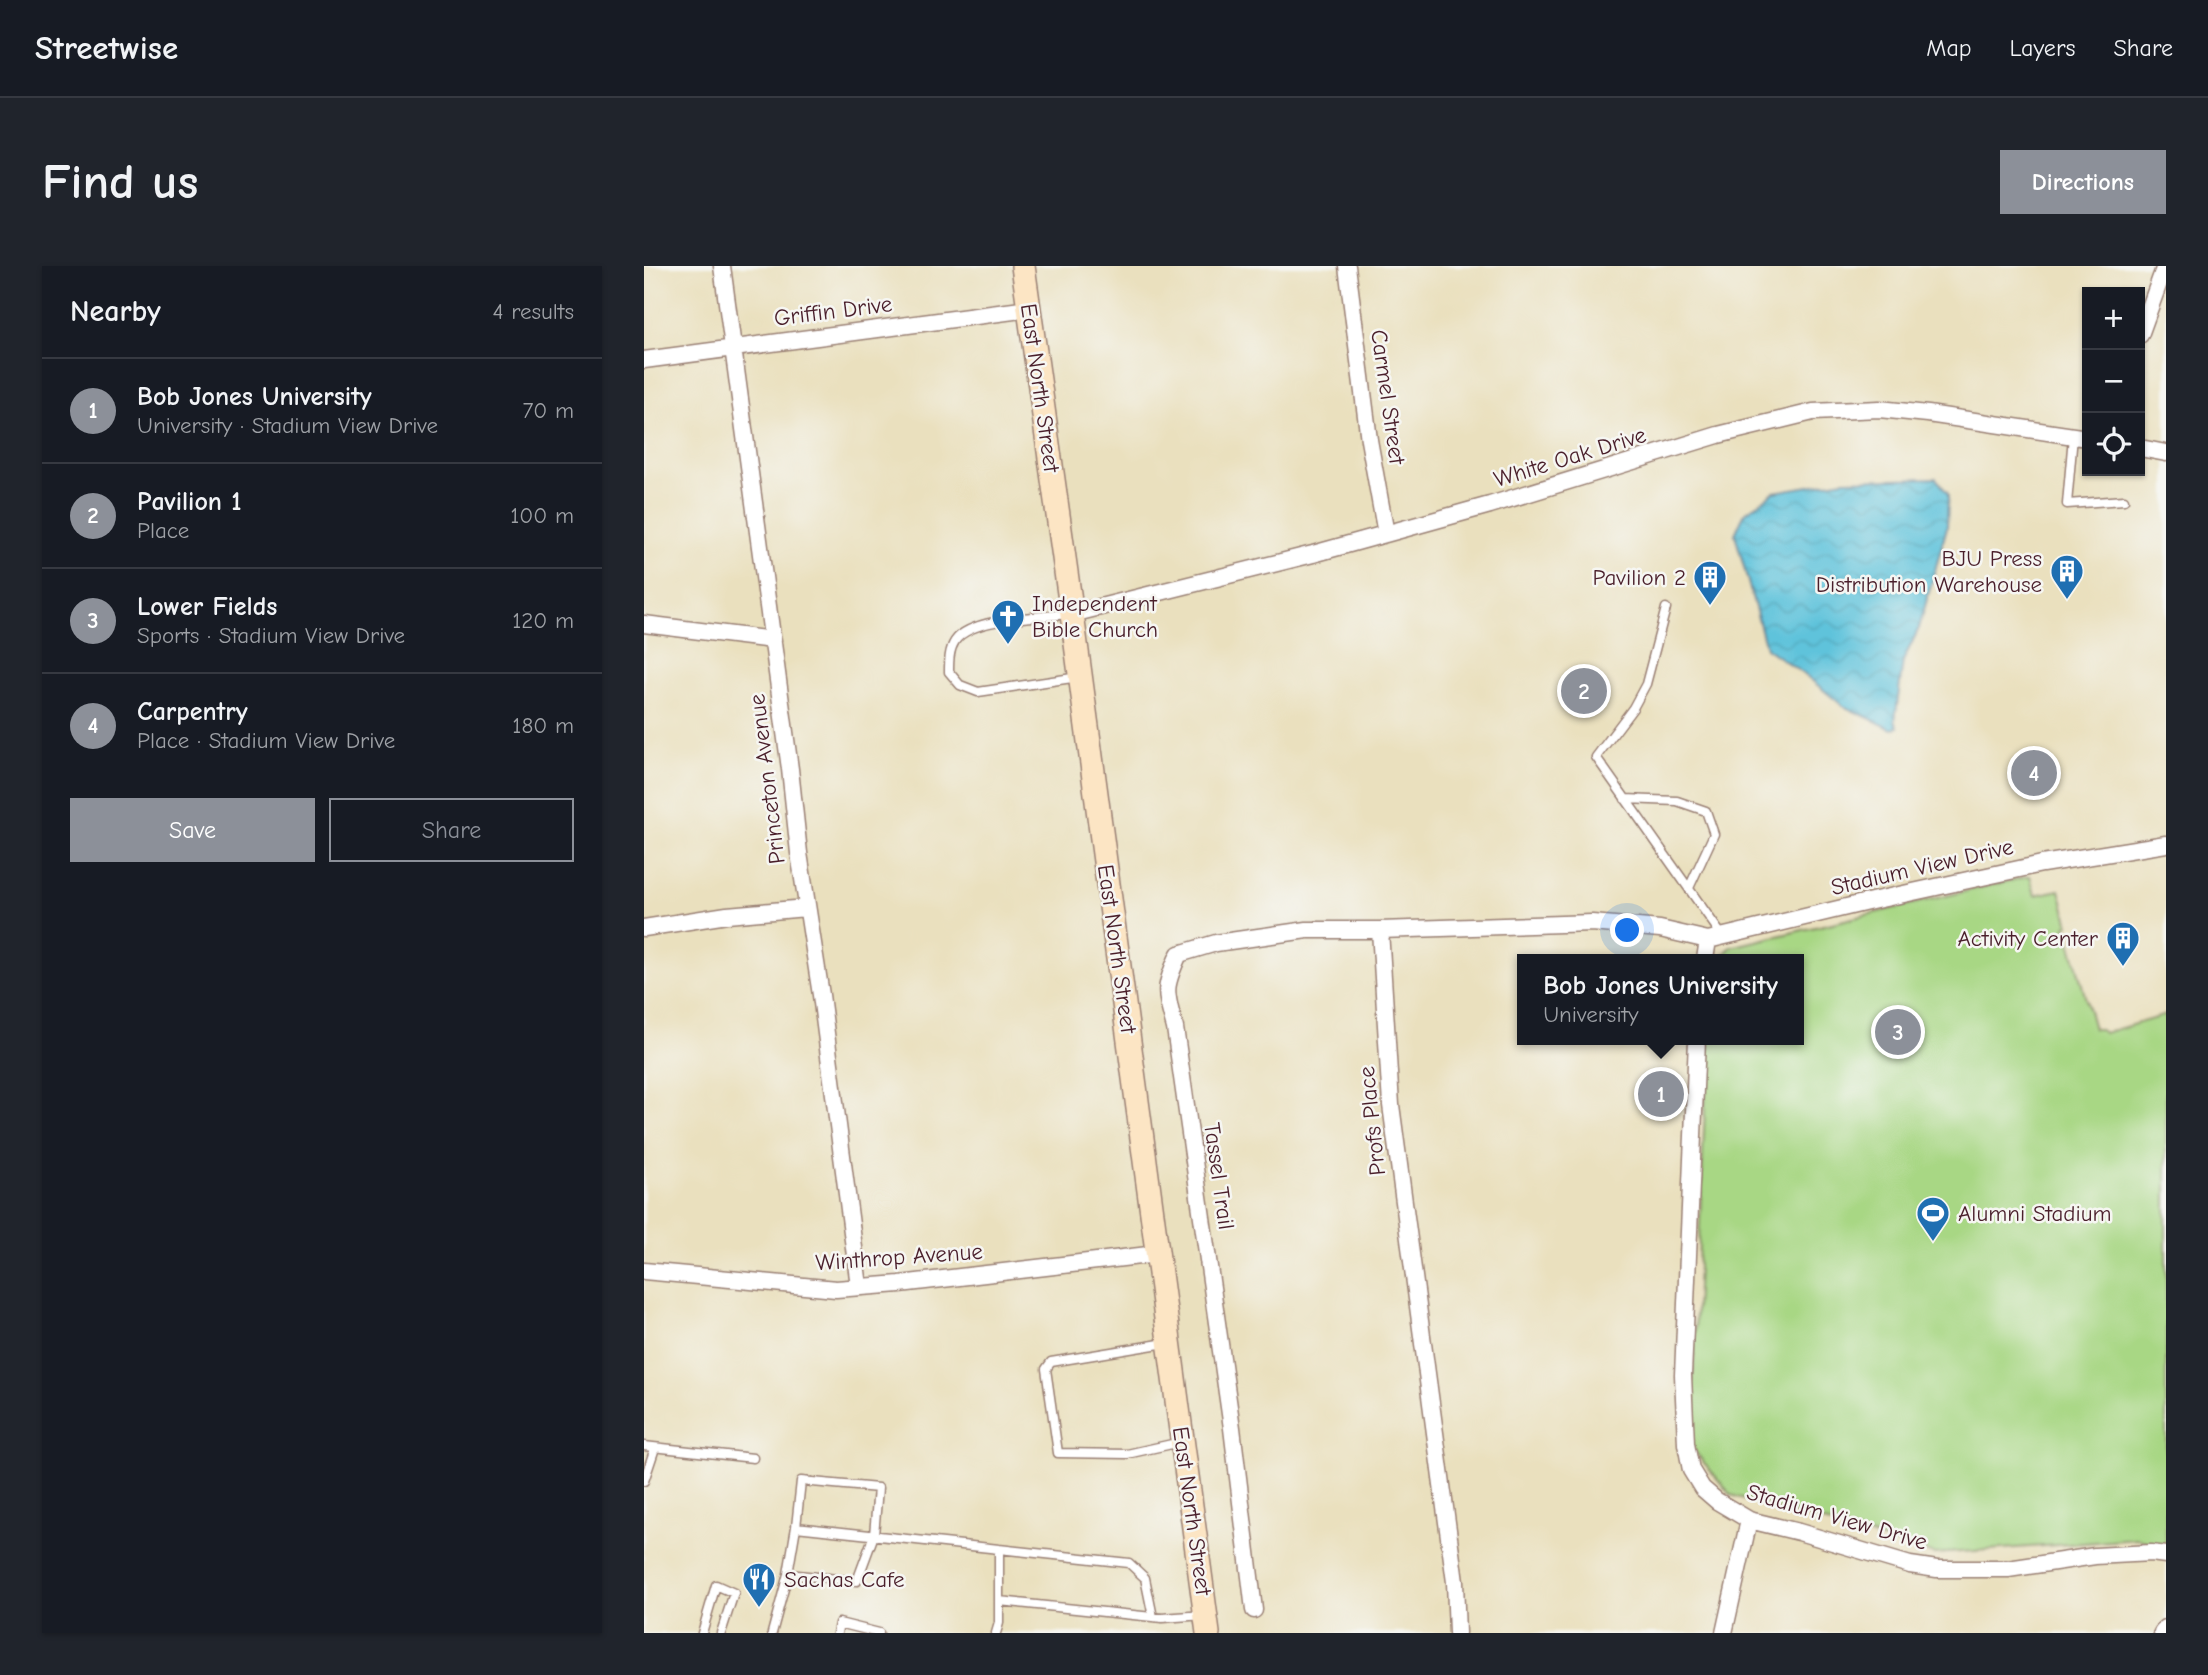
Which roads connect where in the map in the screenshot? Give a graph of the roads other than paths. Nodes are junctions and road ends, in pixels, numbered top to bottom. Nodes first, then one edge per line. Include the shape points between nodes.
1 (722, 266) edge
2 (1023, 266) edge
3 (1347, 266) edge
4 (2165, 266) edge
5 (1029, 309) junction
6 (2145, 321) edge
7 (733, 347) junction
8 (644, 360) edge
9 (2080, 437) edge
10 (2145, 448) edge
11 (2166, 453) edge
12 (2124, 500) dead end
13 (1386, 534) junction
14 (1666, 608) dead end
15 (1072, 614) junction
16 (644, 624) edge
17 (773, 640) junction
18 (1081, 677) junction
19 (1625, 799) junction
20 (2166, 845) edge
21 (1689, 888) junction
22 (806, 908) junction
23 (644, 928) edge
24 (1380, 930) junction
25 (1716, 939) junction
26 (1707, 954) edge
27 (1697, 1045) edge
28 (1157, 1254) junction
29 (644, 1271) edge
30 (859, 1286) junction
31 (1169, 1343) junction
32 (1183, 1441) junction
33 (644, 1446) edge
34 (655, 1448) junction
35 (753, 1458) dead end
36 (644, 1481) edge
37 (1749, 1520) junction
38 (796, 1527) junction
39 (874, 1535) junction
40 (999, 1549) junction
41 (2166, 1555) edge
42 (788, 1574) junction
43 (999, 1601) junction
44 (1254, 1610) dead end
45 (1153, 1618) junction
46 (1207, 1624) edge
47 (2166, 1629) edge
48 (702, 1633) edge
49 (721, 1633) edge
50 (772, 1633) edge
51 (837, 1633) edge
52 (879, 1633) edge
53 (996, 1633) edge
54 (1457, 1633) edge
55 (1724, 1633) edge
56 (2162, 1633) edge

1 - 7 street, Princeton Avenue
2 - 5 main road, East North Street
3 - 13 street, Carmel Street
4 - 6 street
5 - 7 street, Griffin Drive
5 - 15 main road, East North Street
7 - 8 street, Griffin Drive
7 - 17 street, Princeton Avenue
9 - 12 lane via 2067,504
9 - 13 street, White Oak Drive via 1903,411 1813,412 1718,435
10 - 11 street
13 - 15 street, White Oak Drive
14 - 19 lane via 1646,684 1596,757
15 - 18 main road, East North Street
15 - 18 lane via 970,629 956,639 950,651 949,672 960,685 978,692
16 - 17 street
17 - 22 street, Princeton Avenue
18 - 28 main road, East North Street
19 - 21 lane
19 - 21 lane via 1677,801 1706,811 1714,834
20 - 25 street, Stadium View Drive via 2042,864
21 - 25 lane
22 - 23 street
22 - 30 street, Princeton Avenue
24 - 25 street via 1592,923
24 - 44 street, Tassel Trail via 1307,930 1216,943 1179,954 1167,980
24 - 54 street, Profs Place via 1391,1105 1455,1582
25 - 26 street
27 - 37 street, Stadium View Drive via 1684,1375 1686,1444 1691,1470 1702,1488
28 - 30 street, Winthrop Avenue
28 - 31 main road, East North Street
29 - 30 street, Winthrop Avenue via 836,1289
31 - 32 main road, East North Street
31 - 32 lane via 1051,1362 1046,1369 1058,1453 1127,1454
32 - 46 main road, East North Street
33 - 34 lane
34 - 35 lane
34 - 36 lane
37 - 41 street, Stadium View Drive via 1937,1569 2008,1569 2095,1556
37 - 55 street
38 - 39 lane
38 - 39 lane via 801,1481 878,1488
38 - 42 lane
39 - 40 lane
39 - 42 lane via 856,1581
40 - 43 lane
40 - 45 lane via 1129,1563 1145,1578
42 - 50 lane
43 - 45 lane
43 - 53 lane
45 - 46 lane
47 - 56 street
48 - 49 lane via 716,1585 734,1593
51 - 52 lane via 839,1623

